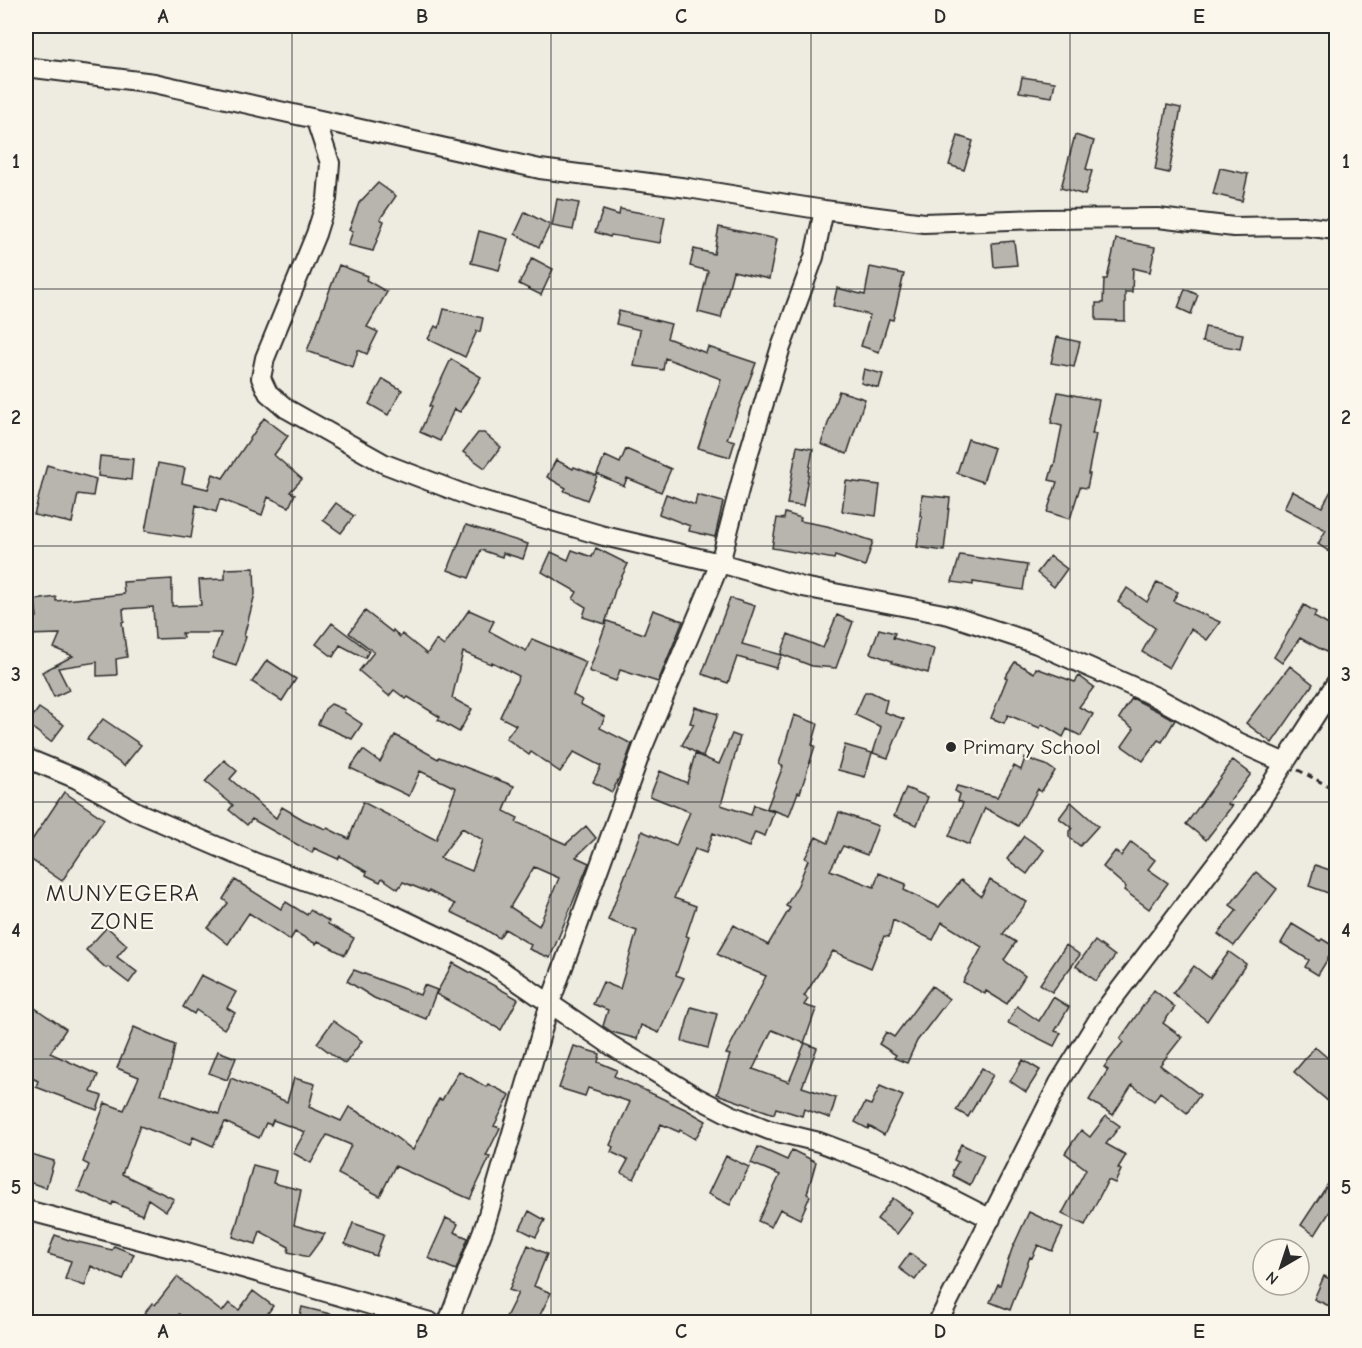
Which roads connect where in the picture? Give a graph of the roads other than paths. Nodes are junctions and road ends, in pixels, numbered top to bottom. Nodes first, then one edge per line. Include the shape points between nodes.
1 (26, 67) edge
2 (316, 121) junction
3 (824, 210) junction
4 (1336, 230) edge
5 (720, 563) junction
6 (1336, 683) edge
7 (26, 758) edge
8 (1285, 763) junction
9 (550, 1003) junction
10 (26, 1210) edge
11 (991, 1219) junction
12 (430, 1323) edge
13 (448, 1323) edge
14 (938, 1323) edge

1 - 2 street via 154,83
2 - 3 street via 540,169
2 - 5 street via 330,163 327,200 265,358 261,378 268,393 287,409 385,464 463,493 604,536
3 - 4 street via 924,223 1158,218 1234,227 1303,226
3 - 5 street via 814,258 780,350
5 - 8 street via 803,587 950,615 1037,645 1154,696
5 - 9 street via 642,749
6 - 8 street
7 - 9 street via 77,779 137,812 377,908 485,960
8 - 11 street via 1245,825 1103,1012 1059,1083
9 - 11 street via 612,1046 730,1116 819,1142 901,1173
9 - 13 street via 484,1225
10 - 12 street
11 - 14 street

